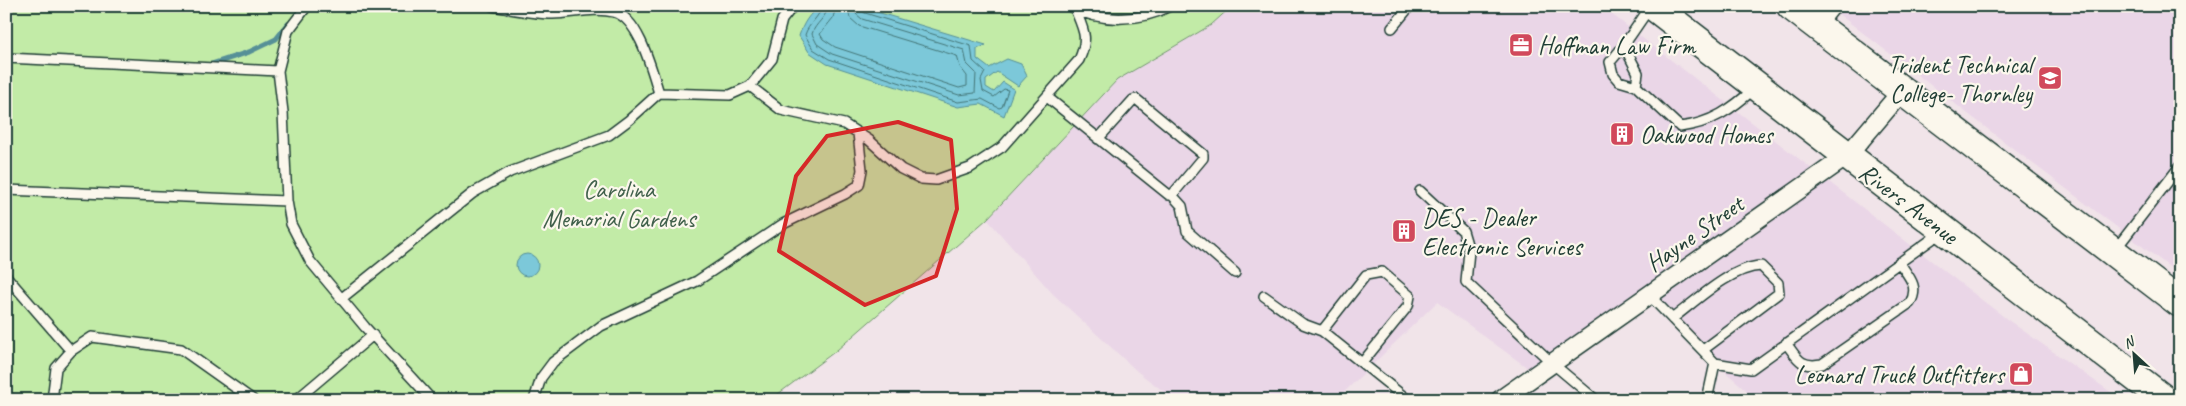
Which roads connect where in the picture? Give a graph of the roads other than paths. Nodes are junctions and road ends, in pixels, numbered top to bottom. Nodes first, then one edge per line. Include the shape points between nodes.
1 (307, 6) edge
2 (492, 6) edge
3 (793, 6) edge
4 (1170, 6) edge
5 (1410, 6) edge
6 (1652, 6) edge
7 (1791, 6) edge
8 (1072, 8) edge
9 (1823, 16) edge
10 (1392, 28) dead end
11 (1624, 46) junction
12 (6, 58) edge
13 (278, 71) junction
14 (750, 86) junction
15 (1636, 86) junction
16 (1757, 86) junction
17 (1902, 91) junction
18 (659, 93) junction
19 (1047, 98) junction
20 (858, 133) junction
21 (1098, 139) junction
22 (1847, 156) junction
23 (2180, 166) edge
24 (6, 190) edge
25 (1420, 191) dead end
26 (1172, 195) junction
27 (287, 201) junction
28 (1944, 230) junction
29 (2113, 252) junction
30 (1899, 262) junction
31 (1234, 273) dead end
32 (6, 276) edge
33 (1264, 296) dead end
34 (1649, 296) junction
35 (342, 298) junction
36 (2180, 302) edge
37 (1672, 319) junction
38 (1322, 331) junction
39 (373, 335) junction
40 (1786, 343) junction
41 (1702, 350) junction
42 (71, 351) junction
43 (1362, 363) junction
44 (1552, 363) junction
45 (1715, 363) junction
46 (52, 400) edge
47 (253, 400) edge
48 (296, 400) edge
49 (432, 400) edge
50 (534, 400) edge
51 (1408, 400) edge
52 (1500, 400) edge
53 (1596, 400) edge
54 (1707, 400) edge
55 (2165, 400) edge

1 - 13 lane via 288,31
2 - 18 lane via 553,14 589,10 616,12 629,22 642,44
3 - 14 lane via 782,20 772,59
4 - 8 lane via 1155,14 1128,19 1104,17
5 - 10 lane
6 - 11 lane via 1632,30
6 - 16 main road, Rivers Avenue
7 - 9 main road
8 - 19 lane via 1083,30 1086,46 1080,60
9 - 17 main road
11 - 15 lane via 1638,73
11 - 15 lane via 1610,62 1610,68 1619,81
12 - 13 lane
13 - 27 lane
14 - 18 lane via 730,95
14 - 20 lane via 781,110 844,124
15 - 16 lane via 1680,126 1699,125 1734,108
16 - 22 main road, Rivers Avenue
17 - 22 street, Hayne Street
17 - 29 main road
18 - 35 lane via 609,135 510,172 473,193
19 - 20 lane via 1002,147 970,168 936,180 921,179 901,169
19 - 21 lane
20 - 50 lane via 862,170 859,186 783,224 697,281 601,326 553,362 541,378
21 - 26 lane
21 - 26 lane via 1136,99 1203,154
22 - 28 main road, Rivers Avenue
22 - 34 street, Hayne Street
23 - 29 lane
24 - 27 lane
25 - 44 lane via 1463,231 1469,251 1466,282
26 - 31 lane via 1182,206 1187,231
27 - 35 lane via 291,224 310,261
28 - 30 lane
28 - 55 main road, Rivers Avenue
29 - 36 main road
30 - 40 lane
30 - 40 lane via 1914,285 1915,294 1910,303 1822,364 1803,364
32 - 42 lane
33 - 38 lane via 1303,324
34 - 37 lane
34 - 44 street, Hayne Street
35 - 39 lane
37 - 41 lane
37 - 41 lane via 1748,267 1761,266 1778,283 1779,293
38 - 43 lane
38 - 43 lane via 1366,274 1382,272 1410,296 1408,306
39 - 48 lane
39 - 49 lane
40 - 45 lane via 1751,369
41 - 45 lane
42 - 46 lane via 56,368
42 - 47 lane via 92,337 182,349
43 - 51 lane
44 - 52 street, Hayne Street
44 - 53 lane
45 - 54 lane

